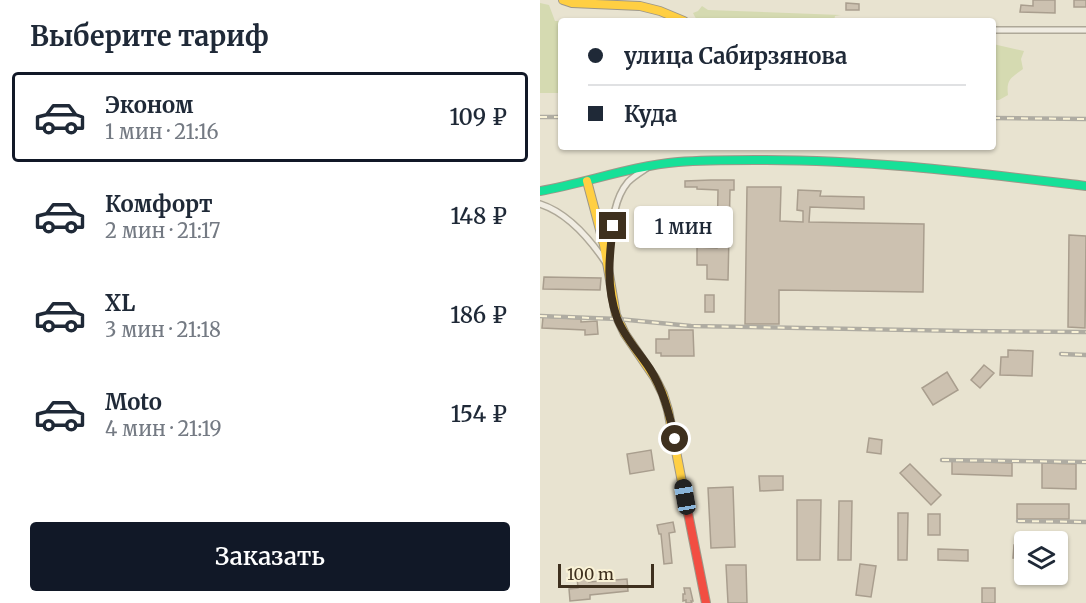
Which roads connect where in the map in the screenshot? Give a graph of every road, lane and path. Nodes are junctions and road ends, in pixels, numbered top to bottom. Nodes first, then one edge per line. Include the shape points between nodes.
1 (563, 0) edge
2 (677, 18) edge
3 (996, 30) edge
4 (1086, 30) edge
5 (651, 165) junction
6 (587, 181) junction
7 (1086, 186) edge
8 (540, 191) edge
9 (540, 204) edge
10 (608, 267) junction
11 (706, 603) edge

1 - 2 street via 640,6
3 - 4 street
5 - 6 street
5 - 7 street via 830,160 931,167
5 - 10 street via 630,180 618,199
6 - 8 street
6 - 10 street
9 - 10 street via 573,224
10 - 11 street via 618,320 664,396

